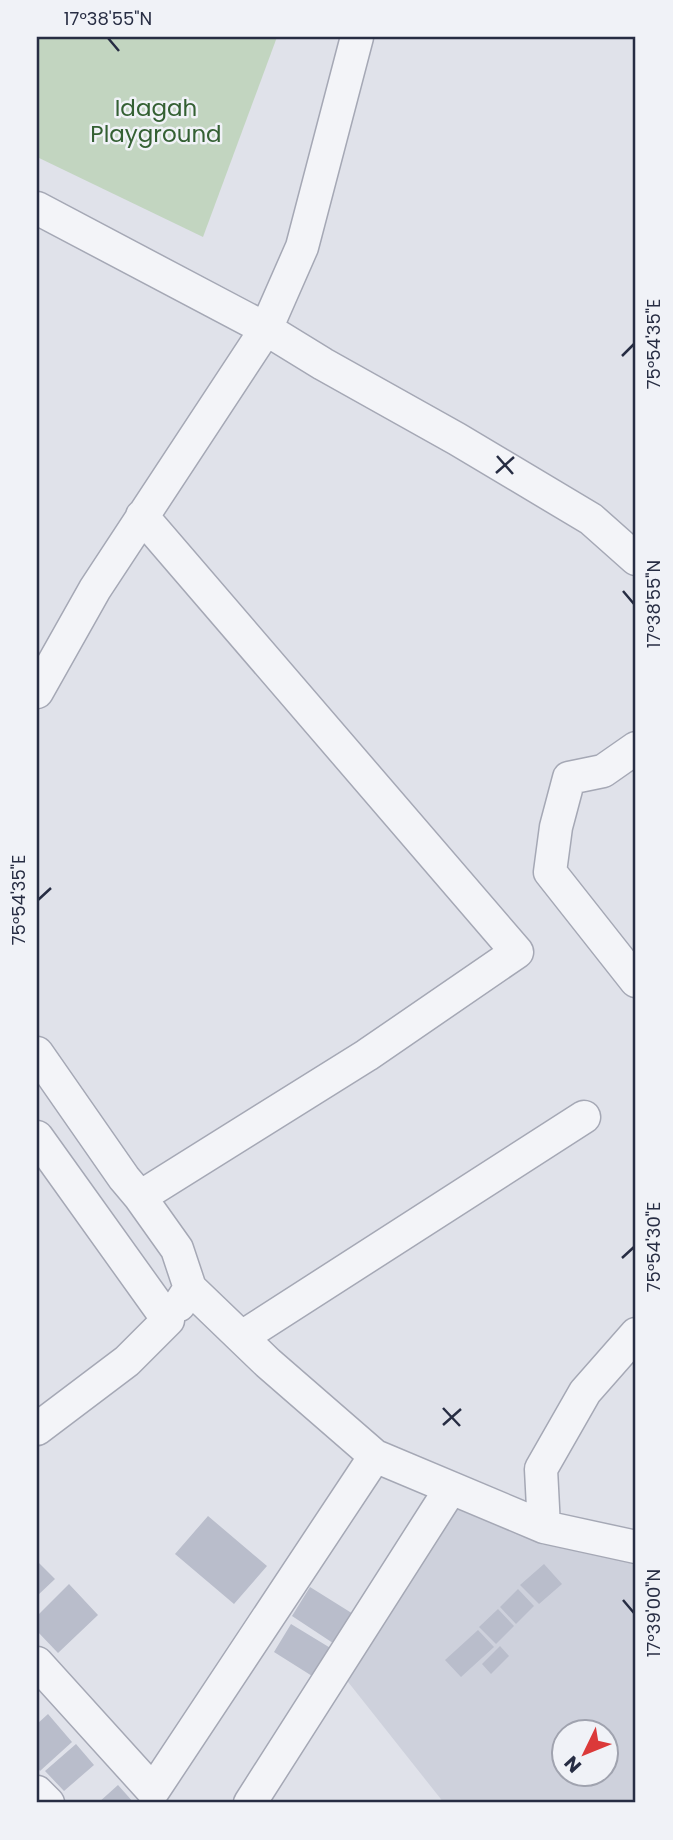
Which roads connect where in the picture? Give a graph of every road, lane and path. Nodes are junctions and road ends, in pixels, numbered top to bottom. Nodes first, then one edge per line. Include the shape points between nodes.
1 (357, 37) edge
2 (37, 208) edge
3 (266, 328) junction
4 (142, 516) junction
5 (636, 559) edge
6 (37, 692) edge
7 (636, 748) edge
8 (636, 981) edge
9 (37, 1053) edge
10 (584, 1117) dead end
11 (37, 1137) edge
12 (140, 1197) junction
13 (190, 1288) junction
14 (168, 1321) junction
15 (636, 1334) edge
16 (242, 1337) junction
17 (37, 1429) edge
18 (375, 1456) junction
19 (451, 1488) junction
20 (544, 1527) junction
21 (636, 1547) edge
22 (37, 1663) edge
23 (37, 1792) edge
24 (48, 1803) edge
25 (250, 1803) edge

1 - 3 street via 302,247
2 - 3 street
3 - 4 street
3 - 5 street via 590,519
4 - 6 street
4 - 12 street via 517,952 367,1055
7 - 8 street via 603,771 569,778 550,872
9 - 12 street
10 - 16 street
11 - 14 street
12 - 13 street via 177,1249
13 - 14 street
13 - 16 street
14 - 17 street via 127,1361
15 - 20 street via 585,1392 541,1469
16 - 18 street
18 - 19 street
18 - 22 street via 153,1791
19 - 20 street
19 - 25 street
20 - 21 street
23 - 24 street

